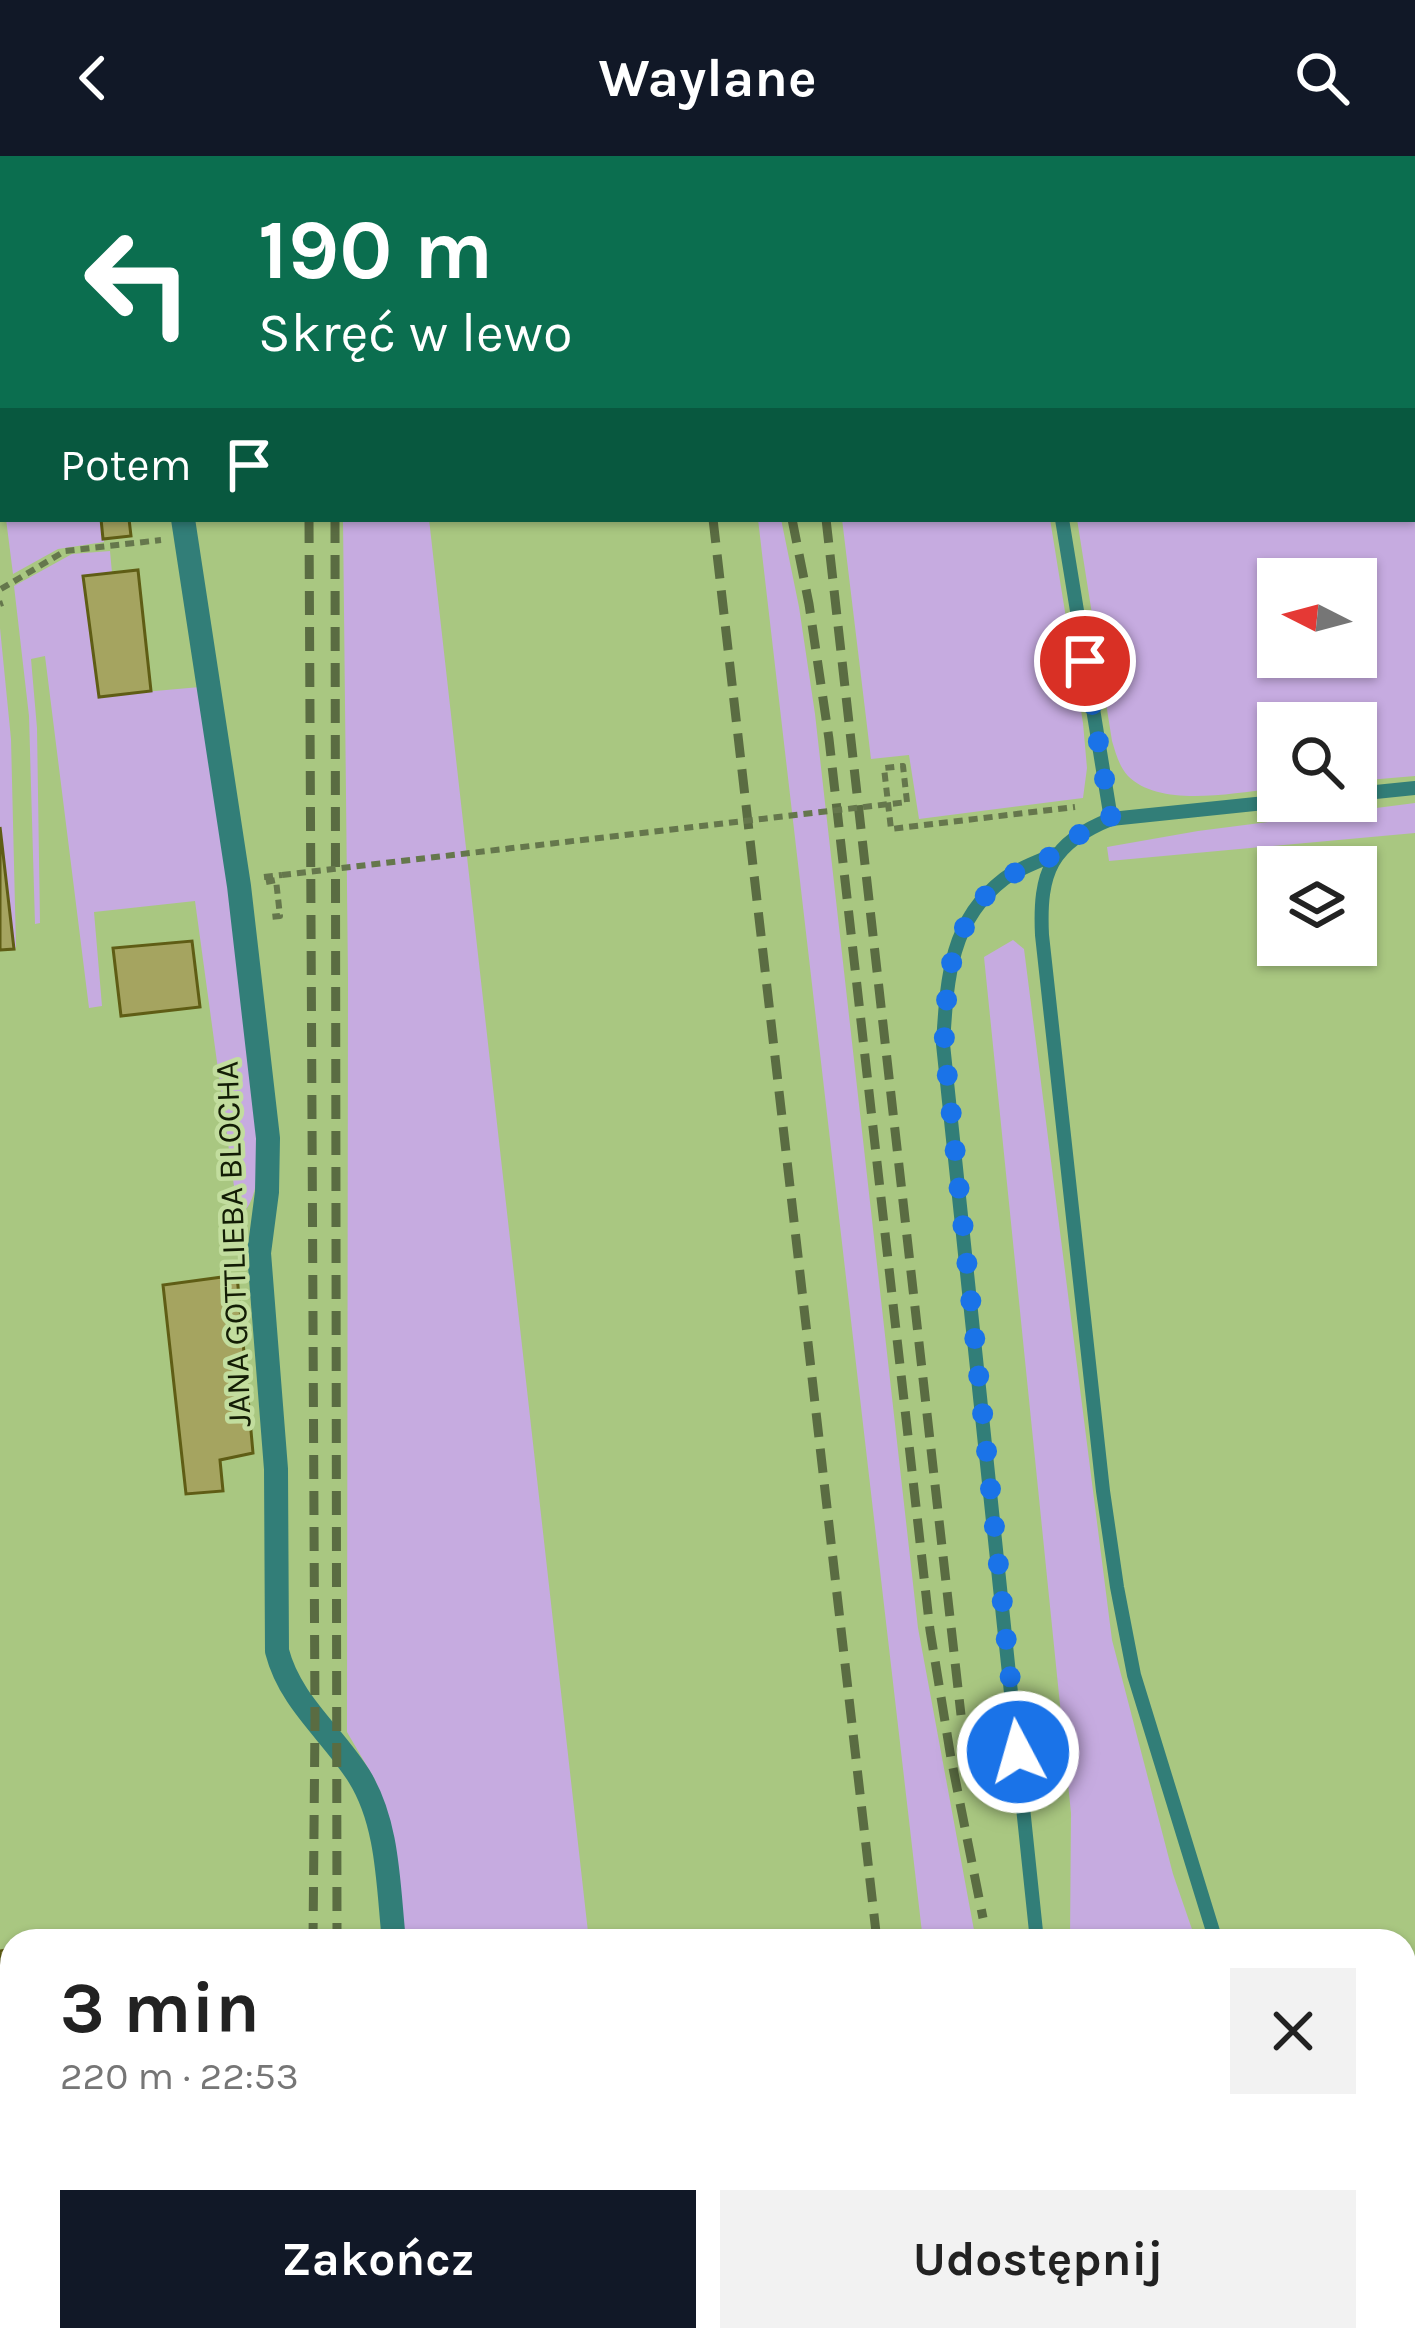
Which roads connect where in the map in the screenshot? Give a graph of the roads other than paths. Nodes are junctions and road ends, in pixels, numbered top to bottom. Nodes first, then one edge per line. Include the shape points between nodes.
1 (1062, 522) edge
2 (184, 528) edge
3 (1415, 788) edge
4 (1377, 792) edge
5 (1257, 803) edge
6 (1110, 811) junction
7 (1056, 854) junction
8 (392, 1929) edge
9 (1036, 1929) edge
10 (1212, 1929) edge

1 - 6 lane
2 - 8 street, JANA GOTTLIEBA BLOCHA via 268,1138 259,1253 276,1469 278,1651 300,1701 358,1774 377,1813
3 - 4 lane
5 - 6 lane
6 - 7 lane
7 - 9 lane via 1008,876 959,936 944,1044
7 - 10 lane via 1045,878 1042,935 1103,1491 1134,1675

